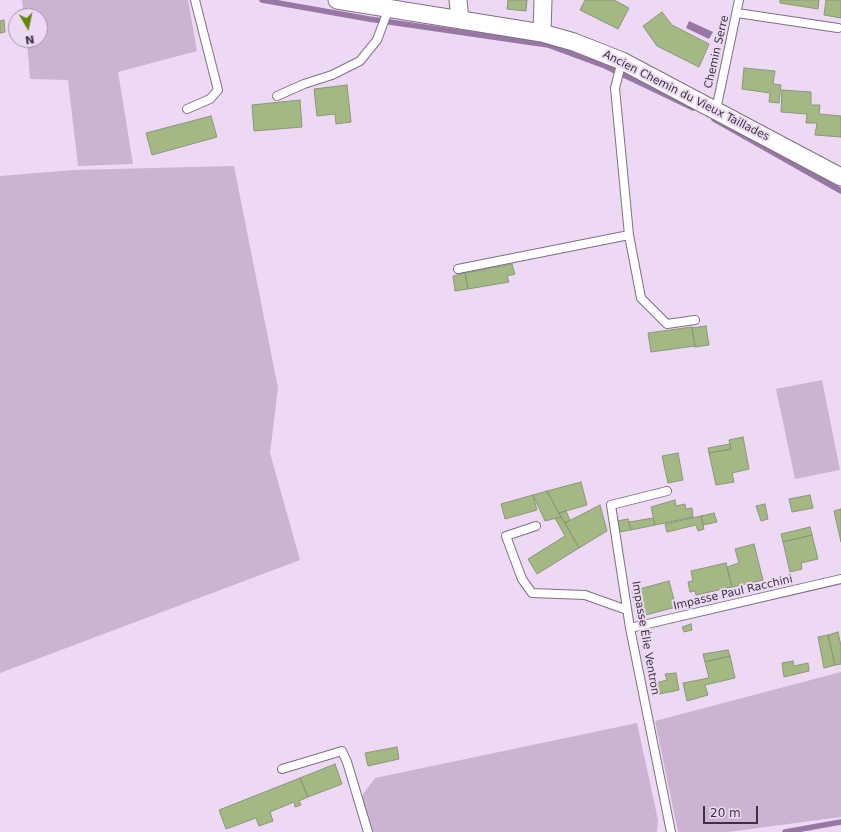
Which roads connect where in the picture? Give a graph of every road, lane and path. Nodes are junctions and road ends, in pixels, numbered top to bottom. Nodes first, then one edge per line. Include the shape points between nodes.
1 (195, 0) edge
2 (337, 0) edge
3 (458, 0) edge
4 (543, 0) edge
5 (739, 0) edge
6 (363, 2) edge
7 (389, 8) junction
8 (737, 13) junction
9 (460, 20) junction
10 (838, 28) dead end
11 (542, 33) junction
12 (622, 61) junction
13 (277, 96) dead end
14 (187, 109) dead end
15 (716, 110) junction
16 (841, 177) edge
17 (630, 236) junction
18 (458, 269) dead end
19 (695, 320) dead end
20 (667, 491) dead end
21 (536, 526) dead end
22 (841, 579) edge
23 (627, 610) junction
24 (630, 628) junction
25 (282, 769) dead end
26 (368, 832) edge
27 (671, 832) edge

1 - 14 lane via 218,90 210,99
2 - 6 street, Ancien Chemin du Vieux Taillades
3 - 9 street
4 - 11 street
5 - 8 lane, Chemin Serre
6 - 7 street, Ancien Chemin du Vieux Taillades
7 - 9 street, Ancien Chemin du Vieux Taillades
7 - 13 lane via 377,40 360,61 332,75
8 - 10 lane
8 - 15 lane, Chemin Serre
9 - 11 street, Ancien Chemin du Vieux Taillades
11 - 12 street, Ancien Chemin du Vieux Taillades via 574,42
12 - 15 street, Ancien Chemin du Vieux Taillades
12 - 17 lane via 615,88
15 - 16 street, Ancien Chemin du Vieux Taillades
17 - 18 lane
17 - 19 lane via 641,298 667,324
20 - 23 lane, Impasse Élie Ventron via 611,505
21 - 23 lane via 506,536 522,578 532,593 585,595
22 - 24 lane, Impasse Paul Racchini
23 - 24 lane, Impasse Élie Ventron
24 - 27 lane, Impasse Élie Ventron
25 - 26 lane via 342,751

